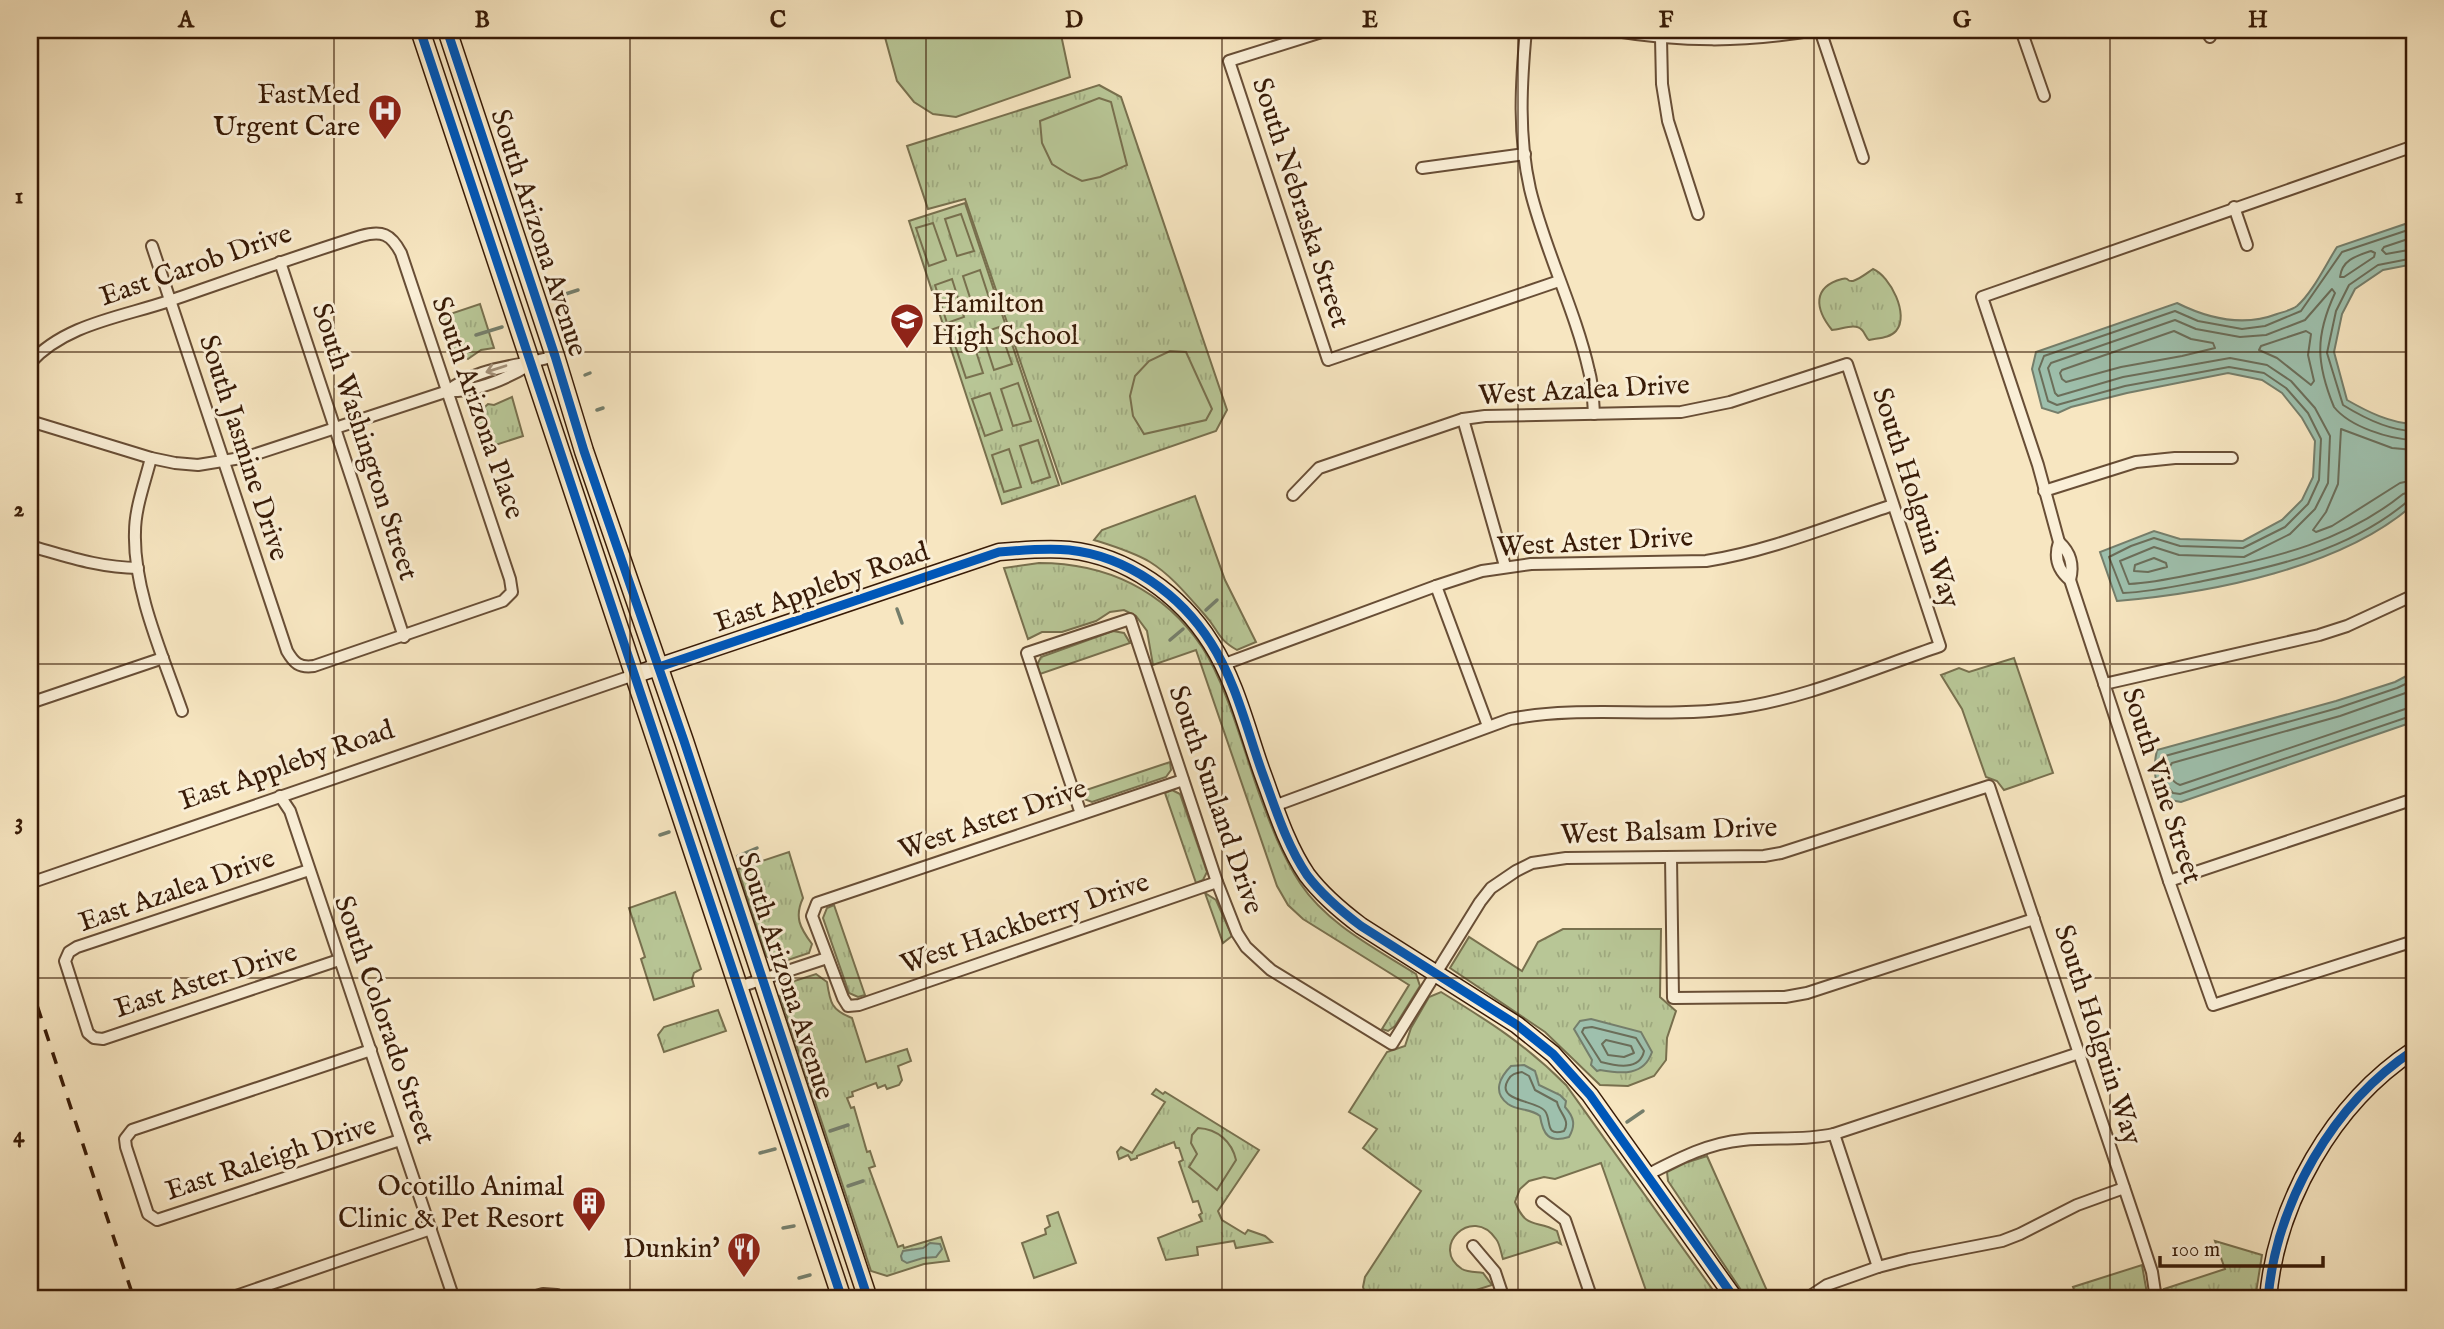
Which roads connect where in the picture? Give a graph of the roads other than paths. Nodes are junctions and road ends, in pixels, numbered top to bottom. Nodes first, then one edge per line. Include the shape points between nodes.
1 (420, 30) edge
2 (447, 30) edge
3 (1328, 30) edge
4 (1526, 30) edge
5 (1609, 30) edge
6 (1817, 30) edge
7 (2021, 30) edge
8 (1661, 38) junction
9 (2045, 96) dead end
10 (2414, 146) edge
11 (1525, 155) junction
12 (1863, 158) dead end
13 (1422, 168) dead end
14 (2234, 208) junction
15 (1698, 214) dead end
16 (385, 233) joint
17 (2247, 245) dead end
18 (152, 246) dead end
19 (280, 262) junction
20 (1559, 281) junction
21 (170, 301) junction
22 (555, 356) junction
23 (30, 363) edge
24 (531, 363) junction
25 (1847, 364) joint
26 (448, 391) junction
27 (1594, 414) junction
28 (1462, 419) junction
29 (30, 421) edge
30 (335, 427) junction
31 (151, 458) junction
32 (2232, 458) dead end
33 (223, 463) junction
34 (2045, 491) junction
35 (1293, 495) dead end
36 (1894, 505) junction
37 (30, 546) edge
38 (1505, 566) junction
39 (138, 568) junction
40 (1436, 586) junction
41 (2414, 594) edge
42 (404, 637) junction
43 (163, 658) junction
44 (1222, 665) junction
45 (659, 667) junction
46 (634, 675) junction
47 (2104, 684) junction
48 (30, 704) edge
49 (181, 711) dead end
50 (1488, 726) junction
51 (1183, 780) junction
52 (1989, 786) joint
53 (280, 796) junction
54 (2414, 799) edge
55 (1275, 806) junction
56 (1081, 814) junction
57 (1671, 857) junction
58 (309, 870) junction
59 (2169, 881) junction
60 (1217, 882) junction
61 (30, 883) edge
62 (2034, 919) junction
63 (2414, 941) edge
64 (827, 958) junction
65 (339, 960) junction
66 (1436, 973) junction
67 (762, 980) junction
68 (739, 987) junction
69 (88, 1033) joint
70 (371, 1050) junction
71 (2414, 1050) edge
72 (2079, 1053) junction
73 (1834, 1134) junction
74 (400, 1140) junction
75 (1647, 1175) junction
76 (2124, 1188) junction
77 (1542, 1202) dead end
78 (430, 1229) junction
79 (1473, 1246) dead end
80 (1878, 1267) junction
81 (227, 1299) edge
82 (454, 1299) edge
83 (526, 1299) edge
84 (561, 1299) edge
85 (838, 1299) edge
86 (868, 1299) edge
87 (1504, 1299) edge
88 (1592, 1299) edge
89 (1735, 1299) edge
90 (1806, 1299) edge
91 (2156, 1299) edge
92 (2268, 1299) edge

1 - 24 main road, South Arizona Avenue
2 - 22 main road, South Arizona Avenue
3 - 20 street, South Nebraska Street via 1229,61 1328,360
4 - 11 street via 1520,99
5 - 8 street
6 - 8 street via 1740,39
6 - 12 street
7 - 9 street
8 - 15 street via 1668,121
10 - 14 street
11 - 13 street
11 - 20 street via 1530,187
14 - 17 street
14 - 34 street, South Vine Street via 1982,297
16 - 19 street, East Carob Drive via 374,232
16 - 26 street, South Arizona Place via 401,253
18 - 21 street, South Jasmine Drive
19 - 21 street, East Carob Drive
19 - 30 street, South Washington Street
20 - 27 street via 1590,373
21 - 23 street, East Carob Drive via 76,330
21 - 33 street, South Jasmine Drive
22 - 24 street
22 - 45 main road, South Arizona Avenue
24 - 26 street via 461,380
24 - 46 main road, South Arizona Avenue
25 - 27 street, West Azalea Drive via 1709,407 1663,414
25 - 36 street, South Holguin Way
26 - 30 street
26 - 42 street, South Arizona Place via 512,592 503,601
27 - 28 street, West Azalea Drive
28 - 35 street, West Azalea Drive via 1319,468
28 - 38 street
29 - 31 street
30 - 33 street
30 - 42 street, South Washington Street
31 - 33 street via 198,466
31 - 39 street via 135,532
32 - 34 street via 2136,463
33 - 42 street, South Jasmine Drive via 294,663 314,666
34 - 47 street, South Vine Street via 2059,542 2055,553 2062,573 2070,580
36 - 38 street, West Aster Drive via 1726,558
36 - 50 street, South Holguin Way via 1940,646 1756,705 1702,712 1551,713
37 - 39 street via 97,565
38 - 40 street, West Aster Drive
39 - 43 street
40 - 44 street, West Aster Drive
40 - 50 street
41 - 47 street via 2319,635
43 - 48 street
43 - 49 street
44 - 45 street, East Appleby Road via 1184,608 1153,582 1120,564 1070,550 999,552
44 - 55 street, East Appleby Road
45 - 46 street, East Appleby Road
45 - 67 main road, South Arizona Avenue
46 - 53 street, East Appleby Road
46 - 68 main road, South Arizona Avenue
47 - 59 street, South Vine Street
50 - 55 street
51 - 56 street, West Aster Drive
51 - 56 street, South Sunland Drive via 1130,620 1027,653
51 - 60 street, South Sunland Drive
52 - 57 street, West Balsam Drive via 1781,853
52 - 62 street, South Holguin Way
53 - 58 street, South Colorado Street via 290,811
53 - 61 street, East Appleby Road
54 - 59 street
55 - 66 street, East Appleby Road via 1296,856 1327,898 1361,926
56 - 64 street, West Aster Drive via 817,903 812,916
57 - 62 street via 1673,999 1807,993
57 - 66 street, West Balsam Drive via 1566,858 1532,863 1491,888
58 - 65 street, South Colorado Street
58 - 69 street, East Azalea Drive via 69,952 65,961
59 - 63 street, South Vine Street via 2213,1005
60 - 64 street, West Hackberry Drive via 859,1005 848,1006
60 - 66 street, South Sunland Drive via 1237,933 1258,960 1392,1044
62 - 72 street, South Holguin Way
64 - 67 street
65 - 69 street, East Aster Drive via 103,1039
65 - 70 street, South Colorado Street
66 - 75 street, East Appleby Road via 1542,1044 1590,1095
67 - 68 street
67 - 86 main road, South Arizona Avenue
68 - 85 main road, South Arizona Avenue
70 - 74 street, South Colorado Street
70 - 74 street, East Raleigh Drive via 132,1130 125,1139 148,1214 157,1220
71 - 92 street via 2357,1101 2312,1162 2277,1246
72 - 73 street
72 - 76 street, South Holguin Way
73 - 75 street via 1725,1142
73 - 80 street
74 - 78 street, South Colorado Street
75 - 89 street, East Appleby Road
76 - 80 street via 2002,1241
76 - 91 street, South Holguin Way via 2152,1272
77 - 88 street via 1565,1220
78 - 81 street
78 - 82 street, South Colorado Street
79 - 87 street via 1495,1272
80 - 90 street via 1828,1285
83 - 84 street via 543,1294 557,1294

